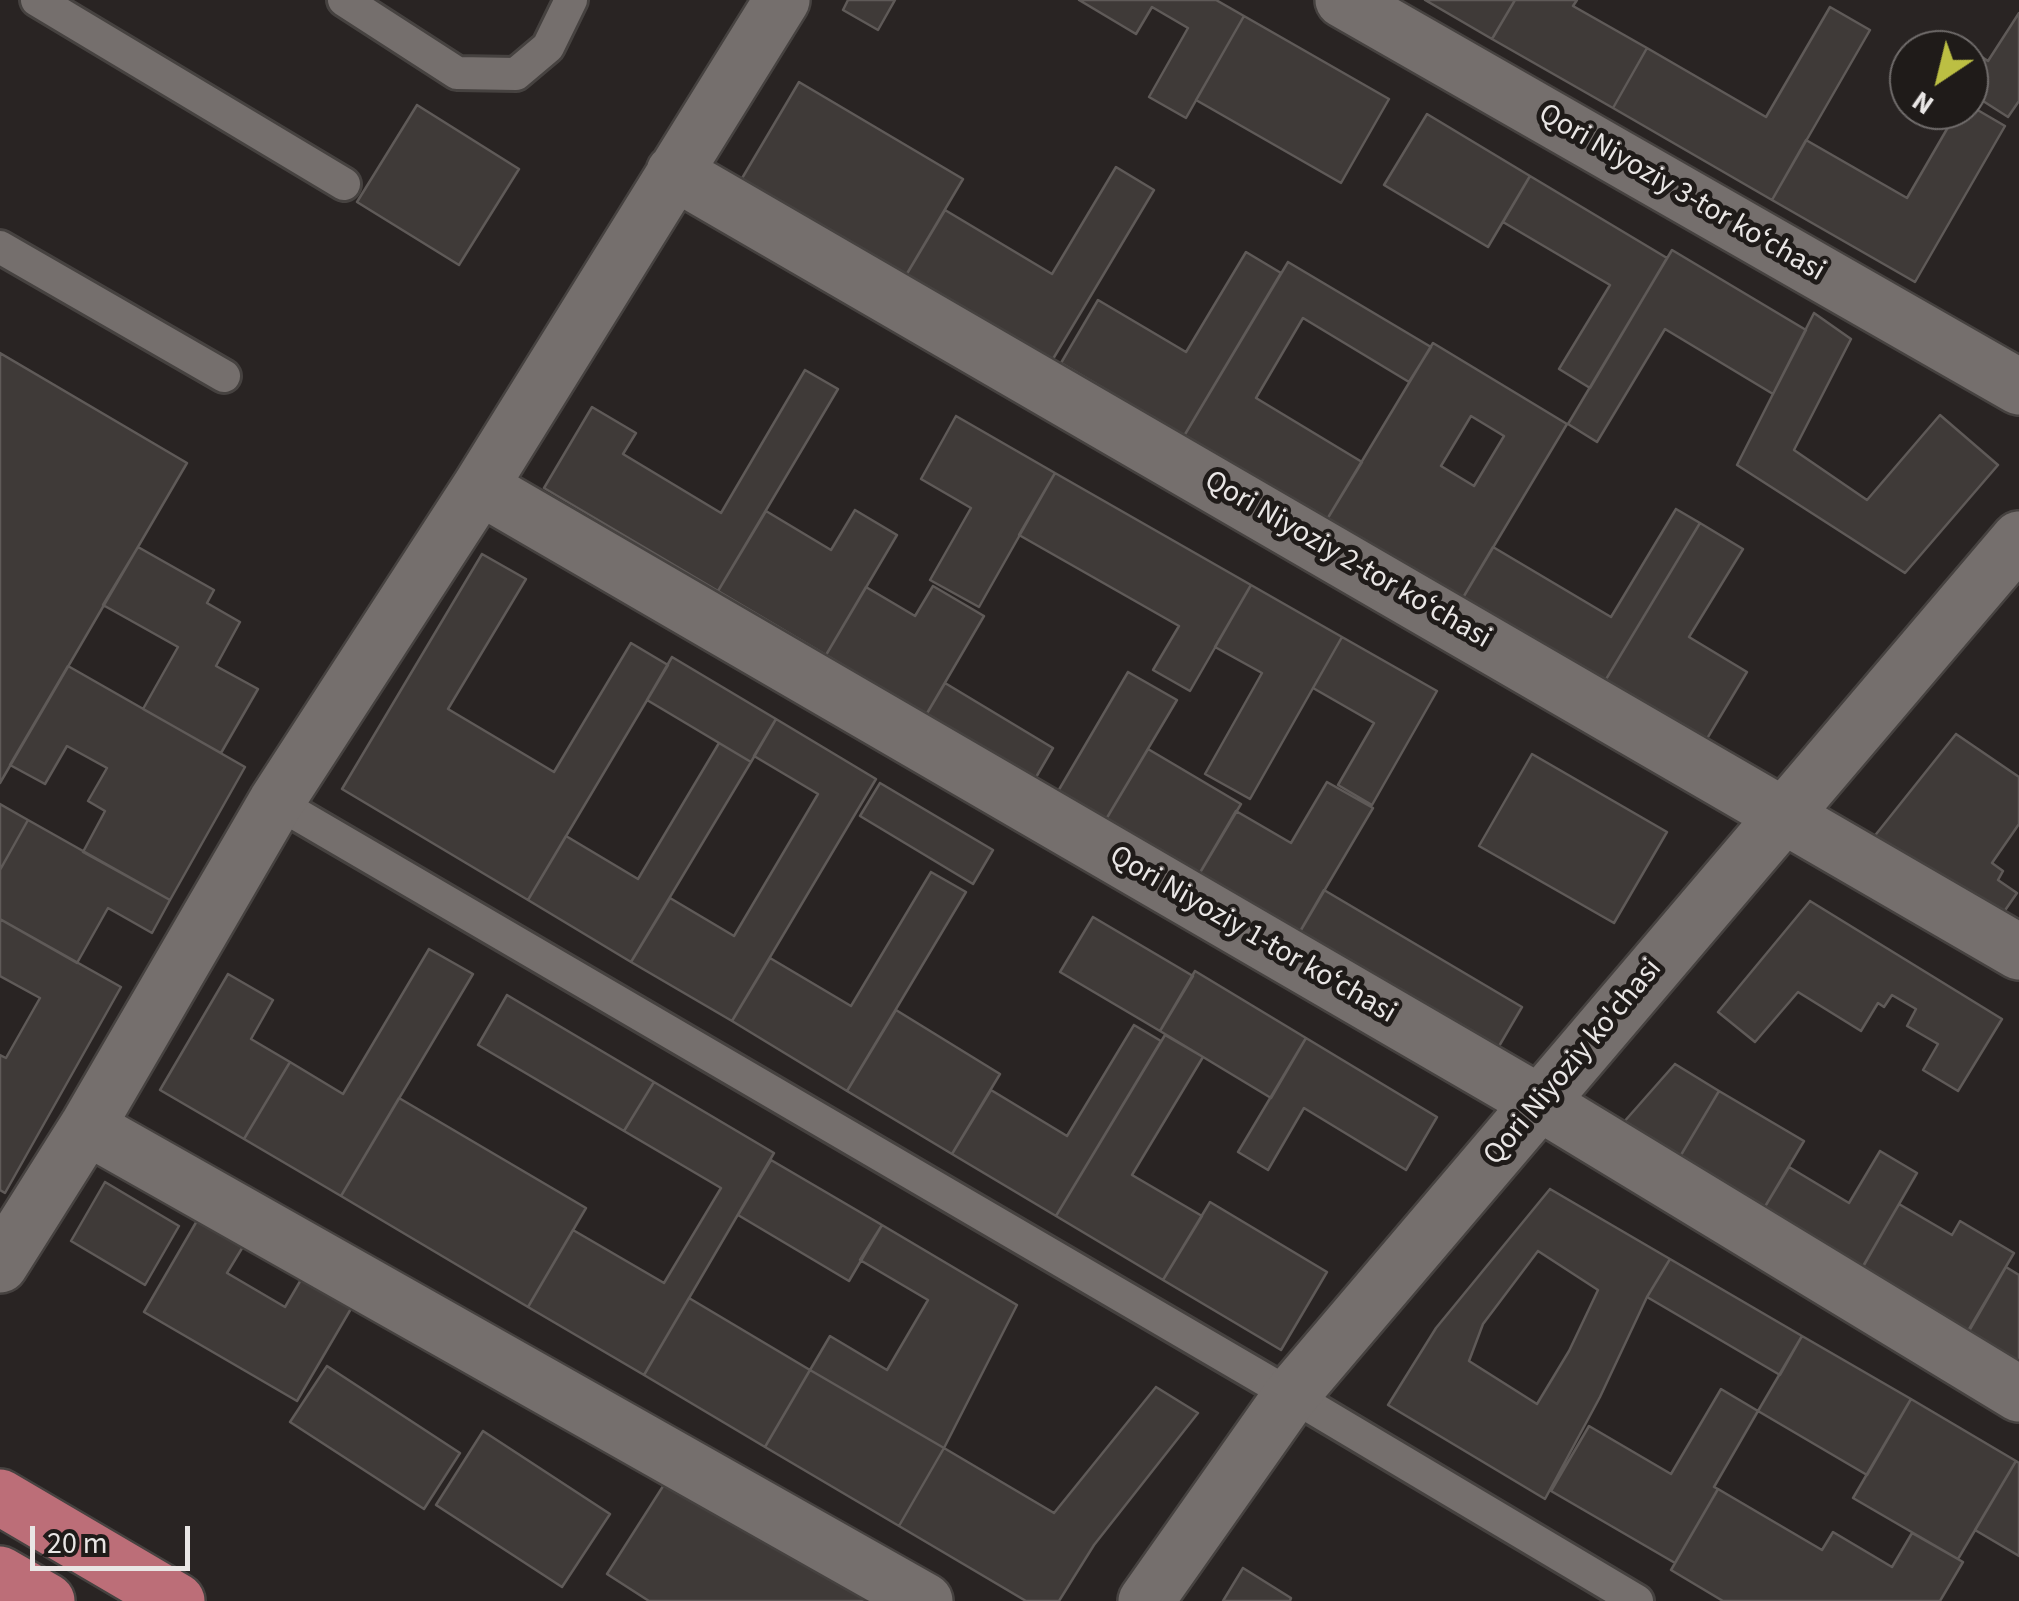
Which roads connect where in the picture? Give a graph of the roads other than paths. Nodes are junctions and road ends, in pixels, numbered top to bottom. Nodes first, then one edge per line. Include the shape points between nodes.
1 (37, 0) edge
2 (344, 0) edge
3 (570, 0) edge
4 (782, 0) edge
5 (1343, 0) edge
6 (674, 172) junction
7 (344, 184) dead end
8 (0, 247) edge
9 (224, 376) dead end
10 (2019, 387) edge
11 (480, 487) junction
12 (2019, 538) edge
13 (276, 802) junction
14 (1785, 814) junction
15 (2019, 952) edge
16 (1540, 1102) junction
17 (87, 1127) junction
18 (0, 1265) edge
19 (2019, 1394) edge
20 (1292, 1395) junction
21 (0, 1497) edge
22 (0, 1574) edge
23 (47, 1601) edge
24 (177, 1601) edge
25 (925, 1601) edge
26 (1146, 1601) edge
27 (1637, 1601) edge

1 - 7 lane
2 - 3 lane via 457,73 516,74 548,48
4 - 6 street
5 - 10 street, Qori Niyoziy 3-tor koʻchasi
6 - 11 street
6 - 14 street, Qori Niyoziy 2-tor koʻchasi
8 - 9 lane
11 - 13 street
11 - 16 street, Qori Niyoziy 1-tor koʻchasi
12 - 14 street, Qori Niyoziy ko'chasi
13 - 17 street
13 - 20 lane
14 - 15 street, Qori Niyoziy 2-tor koʻchasi
14 - 16 street, Qori Niyoziy ko'chasi
16 - 19 street, Qori Niyoziy 1-tor koʻchasi
16 - 20 street, Qori Niyoziy ko'chasi
17 - 18 street
17 - 25 street
20 - 26 street, Qori Niyoziy ko'chasi
20 - 27 lane
21 - 24 highway
22 - 23 highway

